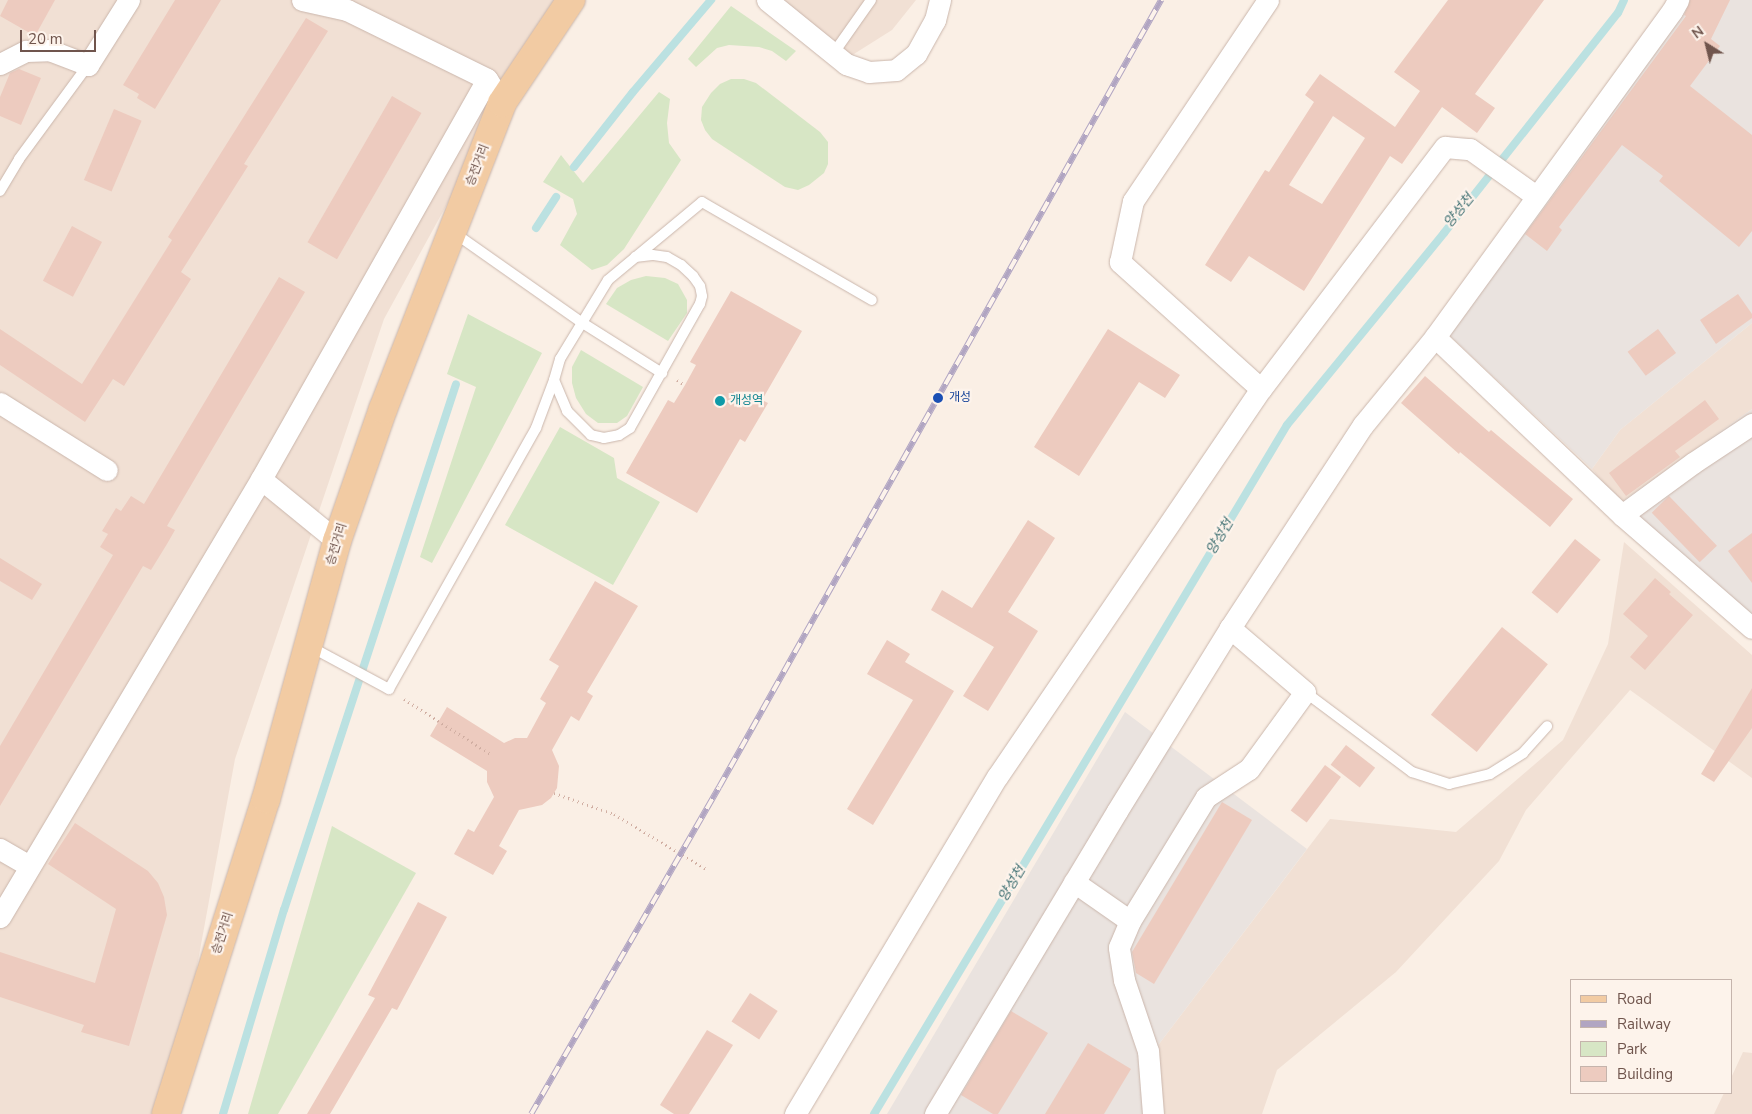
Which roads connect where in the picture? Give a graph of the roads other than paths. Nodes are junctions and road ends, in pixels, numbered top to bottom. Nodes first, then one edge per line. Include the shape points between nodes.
1 (129, 0) edge
2 (302, 0) edge
3 (571, 0) edge
4 (767, 0) edge
5 (871, 0) edge
6 (940, 0) edge
7 (1268, 0) edge
8 (1678, 0) edge
9 (342, 5) edge
10 (833, 54) junction
11 (0, 64) edge
12 (88, 65) junction
13 (487, 79) junction
14 (502, 104) junction
15 (0, 191) edge
16 (1536, 196) junction
17 (452, 232) junction
18 (634, 258) junction
19 (872, 300) dead end
20 (581, 322) junction
21 (1435, 337) junction
22 (662, 373) junction
23 (554, 380) junction
24 (1261, 388) junction
25 (0, 402) edge
26 (1752, 424) edge
27 (107, 470) dead end
28 (261, 479) junction
29 (1622, 515) junction
30 (337, 541) junction
31 (1230, 628) junction
32 (1752, 628) edge
33 (308, 645) junction
34 (1305, 692) junction
35 (1547, 726) dead end
36 (0, 849) edge
37 (30, 866) junction
38 (1074, 882) junction
39 (0, 917) edge
40 (1130, 921) junction
41 (166, 1114) edge
42 (795, 1114) edge
43 (935, 1114) edge
44 (1153, 1114) edge

1 - 12 street
2 - 9 street
3 - 14 main road, 승전거리
4 - 10 street
5 - 10 lane
6 - 10 street via 935,20 916,54 896,70 869,72 846,64
7 - 24 street via 1133,201 1120,262
8 - 16 street
9 - 13 street
11 - 12 street via 26,51 49,50
12 - 15 lane via 18,159
13 - 14 street
13 - 28 street
14 - 17 main road, 승전거리
16 - 21 street
16 - 24 street via 1470,148 1445,148
17 - 20 lane
17 - 30 main road, 승전거리 via 383,409
18 - 19 lane via 702,202
18 - 20 lane via 608,280
18 - 22 lane via 668,257 681,265 700,286 700,304
20 - 22 lane
20 - 23 lane via 560,359
21 - 29 street
21 - 31 street via 1363,425
22 - 23 lane via 630,428 619,435 604,438 579,425 567,411
23 - 33 lane via 536,428 384,686
24 - 42 street via 997,777
25 - 27 street
26 - 29 street
28 - 30 street
28 - 37 street
29 - 32 street
30 - 33 main road, 승전거리
31 - 34 street
31 - 38 street
33 - 41 main road, 승전거리 via 266,799
34 - 35 lane via 1412,772 1449,784 1490,774 1523,753
34 - 40 street via 1249,769 1206,797
36 - 37 street
37 - 39 street
38 - 40 street
38 - 43 street
40 - 44 street via 1119,946 1124,980 1148,1052

